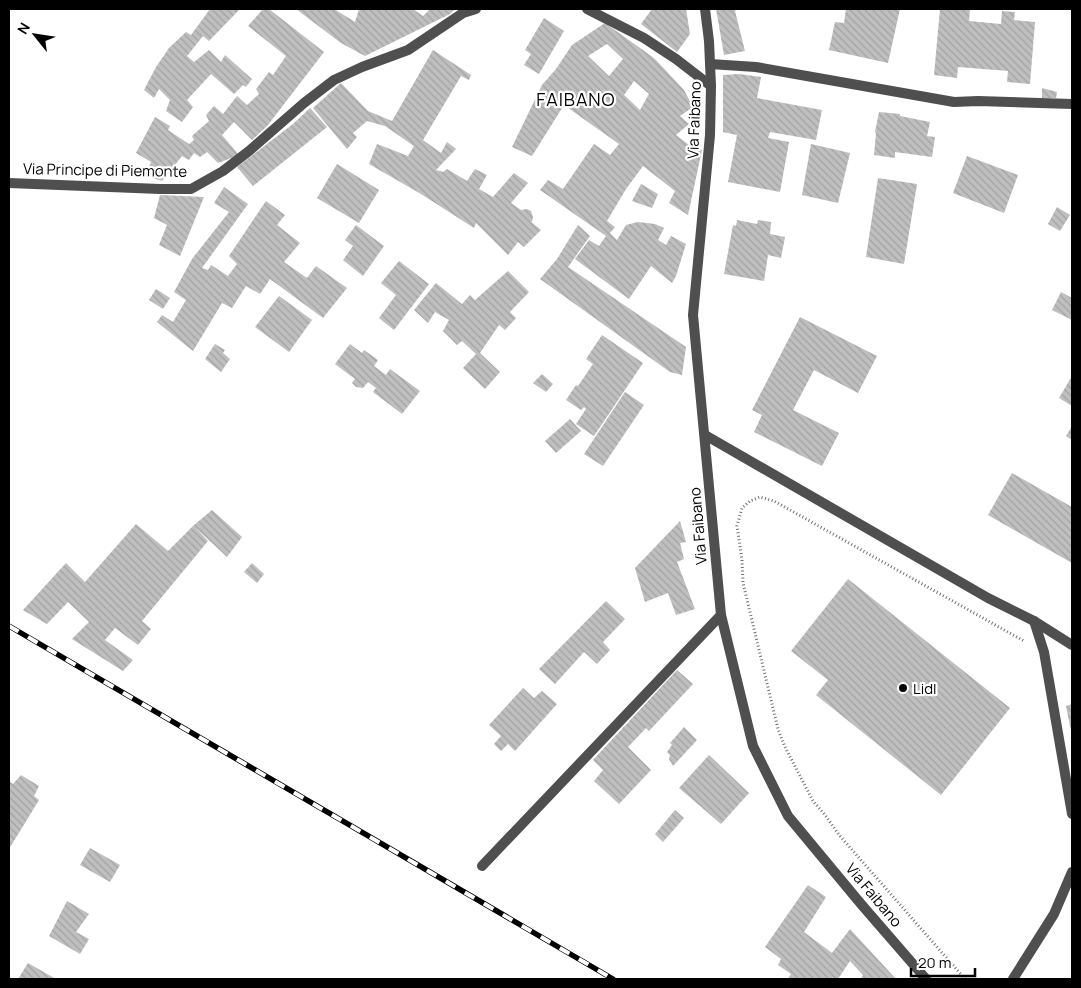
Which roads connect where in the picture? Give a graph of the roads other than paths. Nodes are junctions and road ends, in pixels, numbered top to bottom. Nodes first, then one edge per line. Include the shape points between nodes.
1 (476, 9) edge
2 (586, 9) edge
3 (705, 9) edge
4 (710, 64) junction
5 (711, 86) junction
6 (1072, 104) edge
7 (9, 183) edge
8 (705, 435) junction
9 (721, 615) junction
10 (1034, 621) junction
11 (1072, 645) edge
12 (1072, 814) edge
13 (482, 866) dead end
14 (1072, 872) edge
15 (926, 979) edge
16 (1013, 979) edge

1 - 7 street, Via Principe di Piemonte via 463,13 408,50 334,80 224,171 191,189
2 - 5 street via 644,38
3 - 4 street, Via Faibano
4 - 5 street, Via Faibano
4 - 6 street via 756,67 954,102
5 - 8 street, Via Faibano via 710,135 694,315
8 - 9 street, Via Faibano
8 - 10 street via 988,598
9 - 13 street
9 - 15 street, Via Faibano via 753,746 788,816
10 - 11 street
10 - 12 street via 1044,652
14 - 16 street via 1054,914

